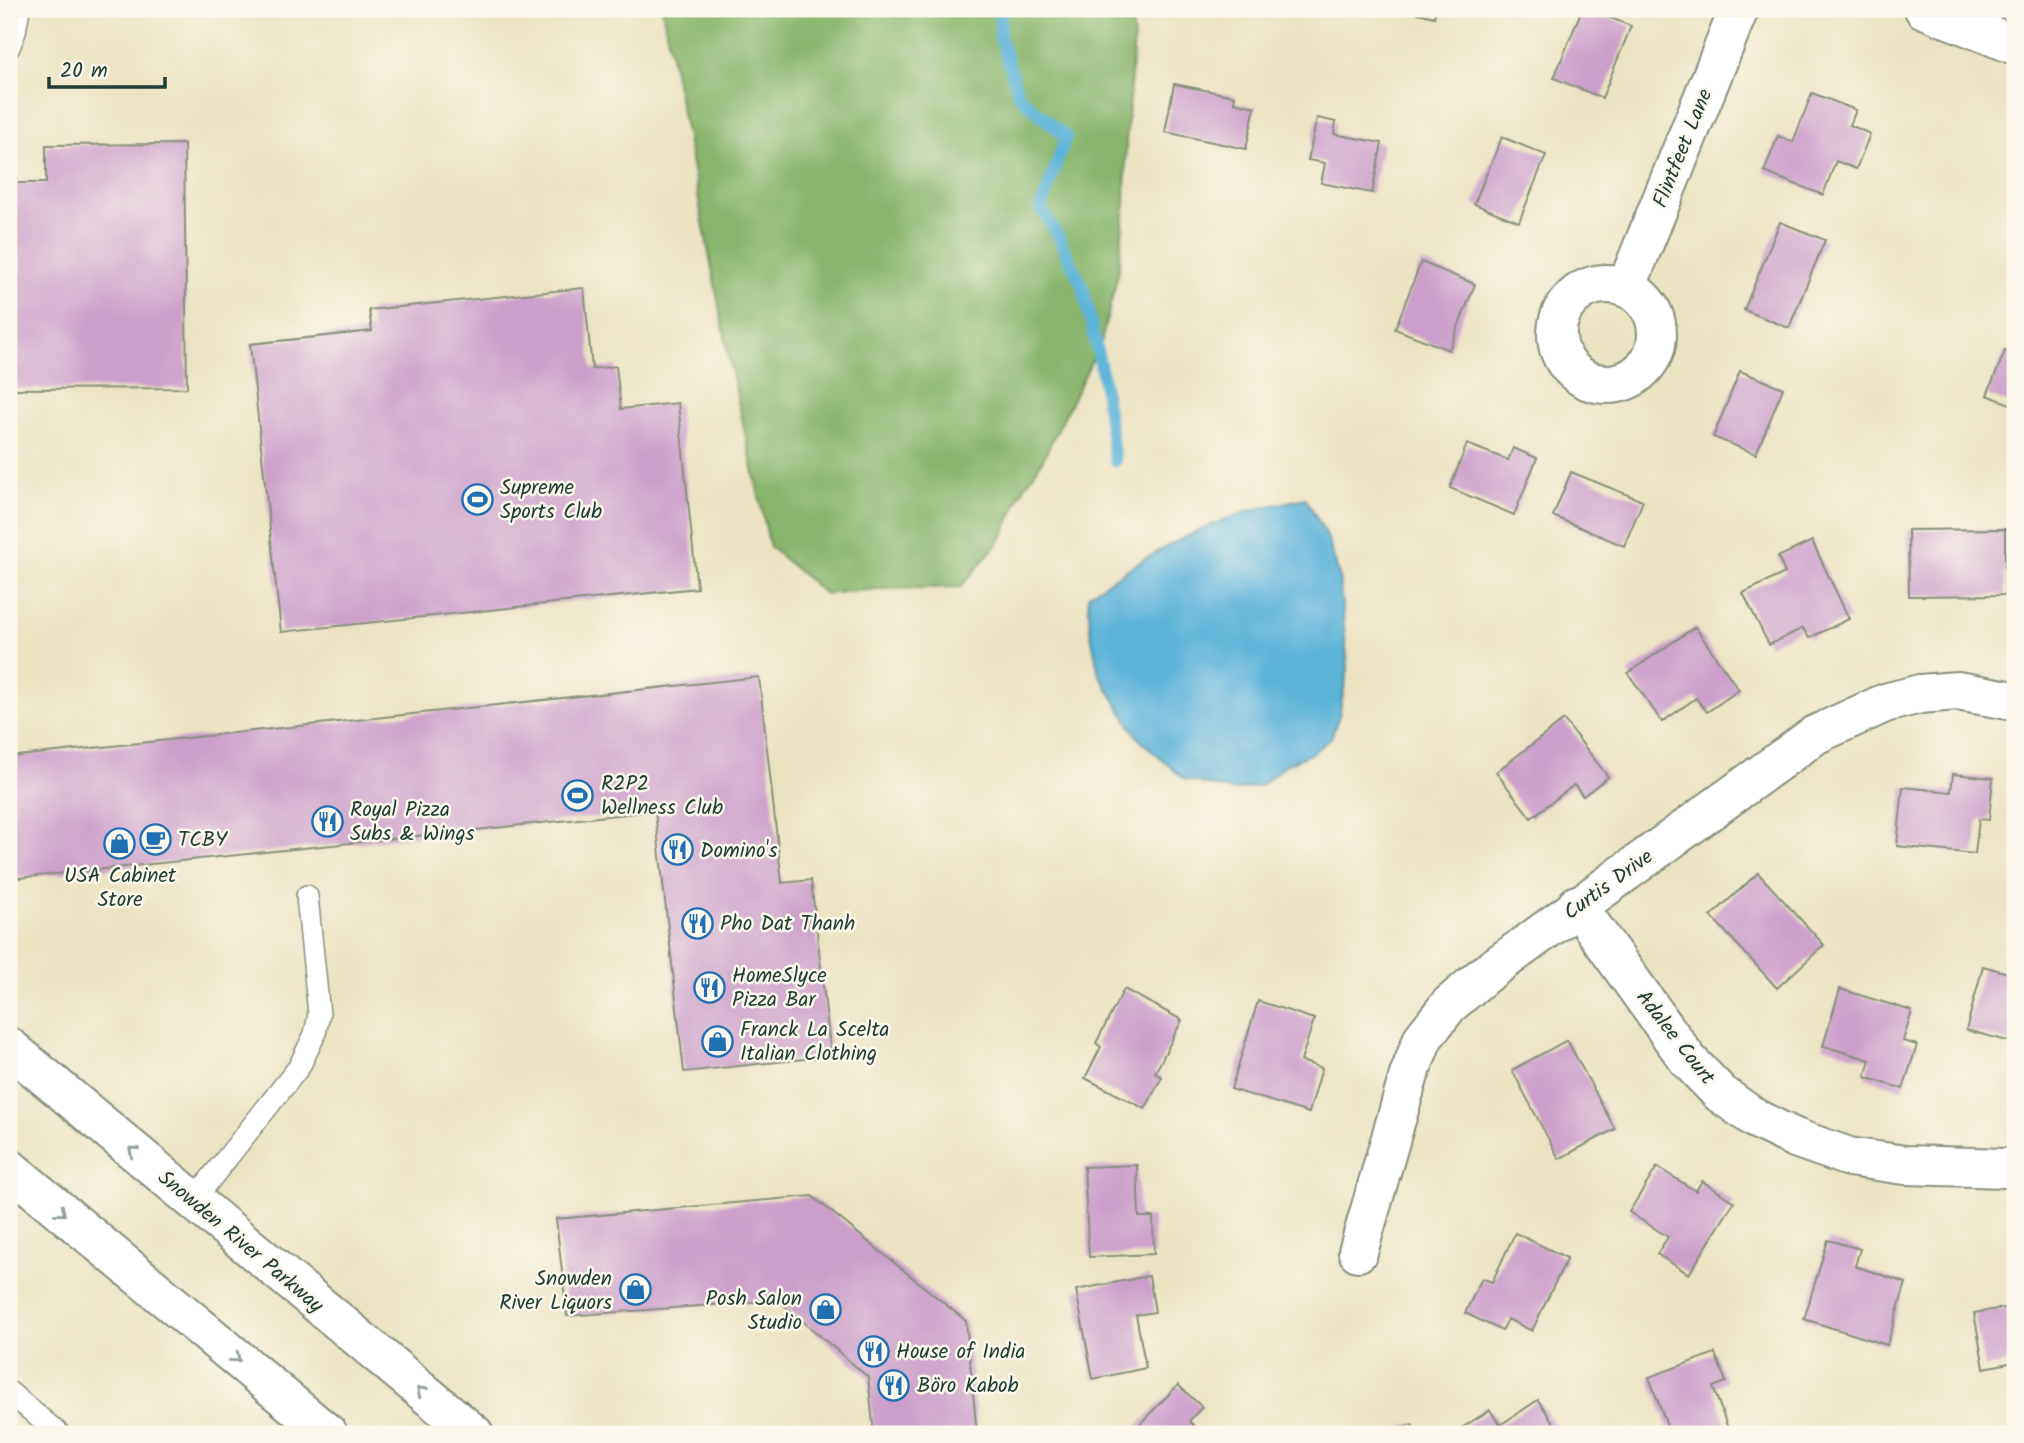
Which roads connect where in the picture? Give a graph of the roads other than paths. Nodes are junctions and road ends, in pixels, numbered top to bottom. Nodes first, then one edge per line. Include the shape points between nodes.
1 (19, 9) edge
2 (1739, 9) edge
3 (1924, 9) edge
4 (2015, 45) edge
5 (9, 47) edge
6 (1626, 288) dead end
7 (2015, 701) edge
8 (307, 896) dead end
9 (1577, 905) junction
10 (9, 1046) edge
11 (9, 1168) edge
12 (2006, 1168) dead end
13 (193, 1201) junction
14 (1358, 1252) dead end
15 (9, 1392) edge
16 (59, 1434) edge
17 (328, 1434) edge
18 (474, 1434) edge

1 - 5 lane
2 - 6 street, Flintfeet Lane
3 - 4 street
7 - 9 street, Curtis Drive via 1957,691 1920,694 1852,716 1815,735
8 - 13 lane via 319,1014 314,1034 299,1067
9 - 12 street, Adalee Court via 1688,1060 1721,1094 1756,1119 1849,1157 1905,1166
9 - 14 street, Curtis Drive via 1449,1004 1423,1038
13 -> 10 street, Snowden River Parkway
11 -> 17 street
18 -> 13 street, Snowden River Parkway
15 - 16 lane

